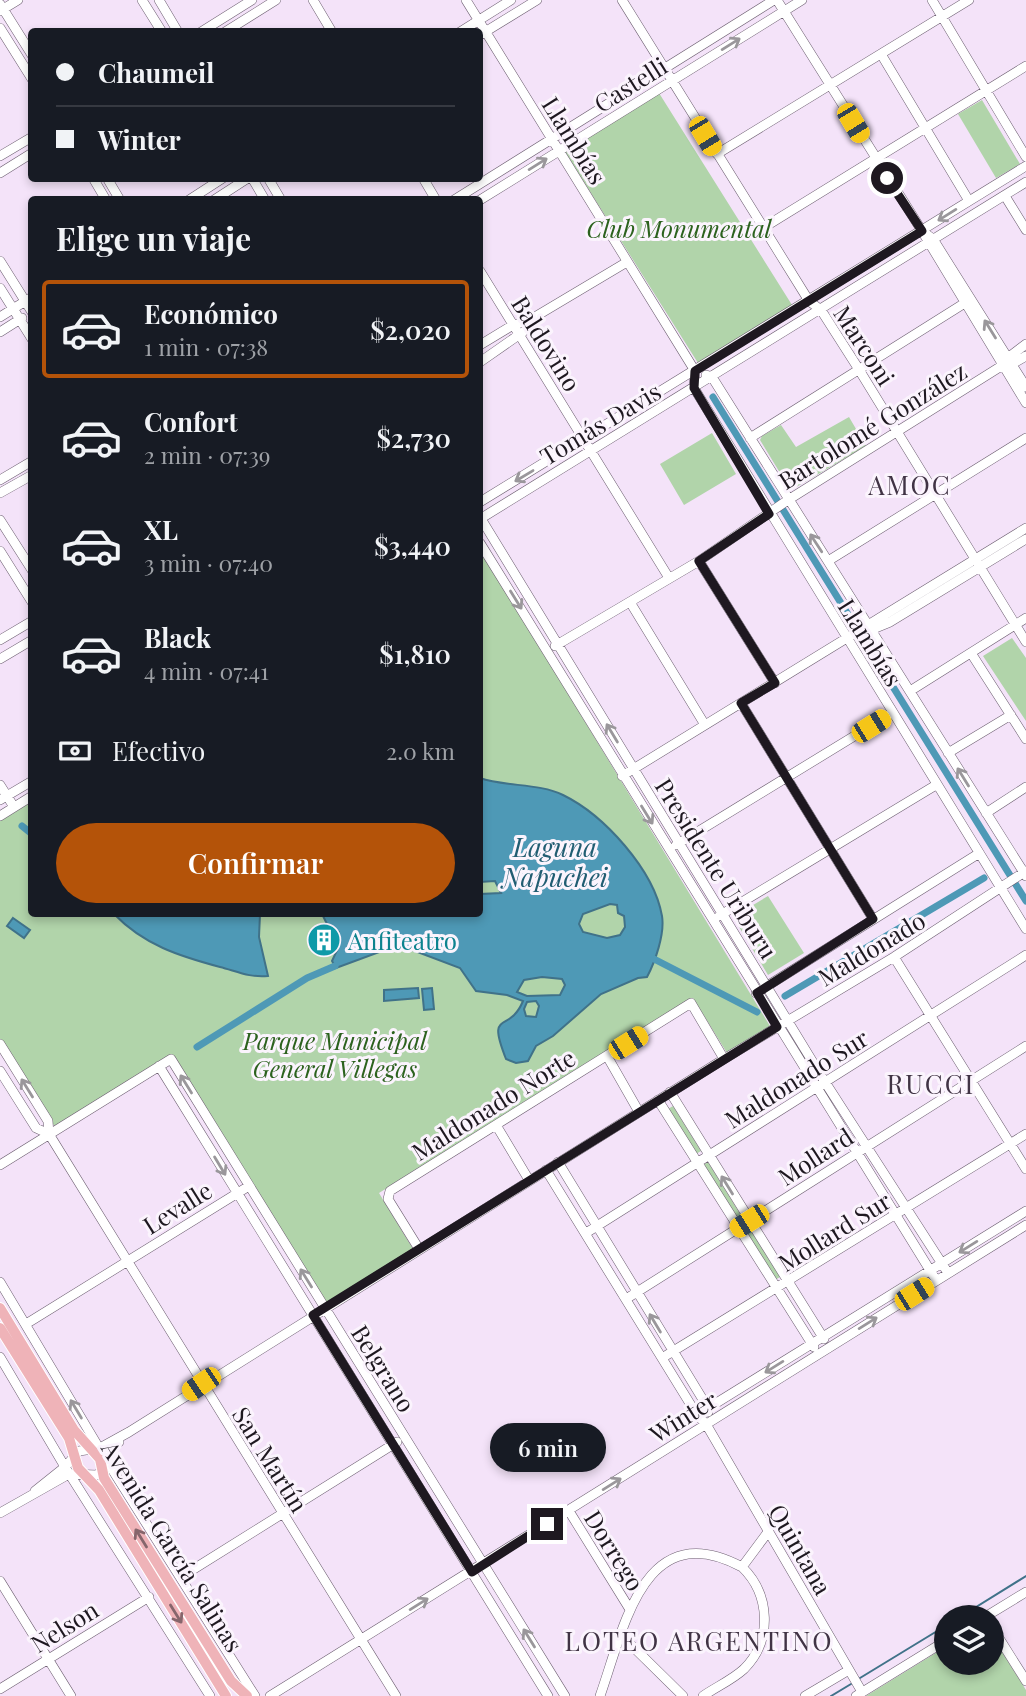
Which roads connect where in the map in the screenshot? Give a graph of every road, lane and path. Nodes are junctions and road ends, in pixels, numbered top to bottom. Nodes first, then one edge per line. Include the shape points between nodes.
1 (18, 0) edge
2 (142, 0) edge
3 (159, 0) edge
4 (252, 0) edge
5 (276, 0) edge
6 (313, 0) edge
7 (466, 0) edge
8 (511, 0) edge
9 (537, 0) edge
10 (622, 0) edge
11 (775, 0) edge
12 (802, 0) edge
13 (932, 0) edge
14 (969, 0) edge
15 (1, 8) edge
16 (784, 11) junction
17 (942, 17) junction
18 (479, 20) junction
19 (0, 28) edge
20 (160, 28) edge
21 (176, 28) edge
22 (207, 28) edge
23 (231, 28) edge
24 (330, 28) edge
25 (466, 28) edge
26 (481, 28) edge
27 (483, 34) edge
28 (28, 49) edge
29 (881, 54) junction
30 (1026, 66) edge
31 (664, 69) junction
32 (28, 73) edge
33 (671, 81) junction
34 (829, 85) junction
35 (986, 91) junction
36 (926, 129) junction
37 (28, 139) edge
38 (552, 139) junction
39 (559, 151) junction
40 (717, 154) junction
41 (0, 156) edge
42 (28, 156) edge
43 (1026, 157) edge
44 (876, 161) junction
45 (1026, 166) edge
46 (0, 173) edge
47 (217, 182) edge
48 (243, 182) edge
49 (483, 182) edge
50 (483, 182) edge
51 (1026, 182) edge
52 (195, 196) edge
53 (221, 196) edge
54 (460, 196) edge
55 (1005, 196) junction
56 (483, 198) edge
57 (969, 201) junction
58 (763, 228) junction
59 (1026, 230) edge
60 (922, 231) junction
61 (930, 242) junction
62 (0, 261) edge
63 (627, 262) junction
64 (483, 276) edge
65 (0, 288) edge
66 (28, 299) edge
67 (808, 301) junction
68 (967, 301) junction
69 (13, 309) junction
70 (821, 310) junction
71 (28, 315) edge
72 (0, 317) edge
73 (20, 320) junction
74 (528, 321) junction
75 (513, 325) junction
76 (0, 332) edge
77 (28, 333) edge
78 (520, 336) junction
79 (483, 343) edge
80 (1026, 344) edge
81 (1026, 356) edge
82 (483, 360) edge
83 (1007, 362) junction
84 (858, 368) junction
85 (695, 371) junction
86 (712, 377) junction
87 (1026, 387) edge
88 (694, 388) junction
89 (1026, 403) edge
90 (896, 431) junction
91 (750, 438) junction
92 (1026, 438) edge
93 (584, 440) junction
94 (591, 452) junction
95 (28, 463) edge
96 (28, 477) edge
97 (0, 480) edge
98 (0, 493) edge
99 (934, 495) junction
100 (483, 500) edge
101 (779, 507) junction
102 (483, 516) edge
103 (0, 520) edge
104 (483, 523) edge
105 (1026, 528) edge
106 (1026, 539) edge
107 (483, 547) edge
108 (0, 551) edge
109 (699, 561) junction
110 (828, 561) junction
111 (28, 564) edge
112 (976, 564) junction
113 (669, 578) junction
114 (28, 596) edge
115 (630, 602) junction
116 (1026, 618) edge
117 (28, 623) edge
118 (1015, 625) junction
119 (861, 632) junction
120 (0, 640) edge
121 (28, 642) edge
122 (1026, 642) edge
123 (558, 644) junction
124 (547, 650) junction
125 (971, 653) junction
126 (0, 659) edge
127 (775, 683) junction
128 (909, 691) junction
129 (741, 703) junction
130 (892, 712) junction
131 (1011, 715) junction
132 (705, 726) junction
133 (1026, 738) edge
134 (948, 753) junction
135 (634, 769) junction
136 (622, 776) junction
137 (786, 779) junction
138 (28, 783) edge
139 (0, 785) edge
140 (936, 785) junction
141 (1026, 787) edge
142 (4, 798) edge
143 (28, 798) edge
144 (14, 807) junction
145 (1, 813) edge
146 (986, 813) junction
147 (679, 844) junction
148 (669, 850) junction
149 (829, 850) junction
150 (978, 854) junction
151 (1024, 874) edge
152 (1005, 887) junction
153 (722, 914) junction
154 (873, 919) junction
155 (712, 921) junction
156 (1026, 929) edge
157 (1026, 955) edge
158 (894, 957) junction
159 (767, 986) junction
160 (757, 993) junction
161 (930, 1015) junction
162 (788, 1021) junction
163 (777, 1027) junction
164 (0, 1044) edge
165 (1026, 1046) edge
166 (607, 1056) junction
167 (724, 1059) junction
168 (159, 1066) junction
169 (0, 1071) edge
170 (970, 1080) junction
171 (825, 1082) junction
172 (815, 1089) junction
173 (670, 1092) junction
174 (658, 1100) junction
175 (639, 1112) junction
176 (496, 1125) junction
177 (49, 1134) junction
178 (1026, 1134) edge
179 (1010, 1144) junction
180 (866, 1146) junction
181 (855, 1153) junction
182 (709, 1156) junction
183 (558, 1162) junction
184 (696, 1164) junction
185 (0, 1165) edge
186 (1026, 1168) edge
187 (546, 1170) junction
188 (529, 1180) junction
189 (249, 1186) junction
190 (236, 1193) junction
191 (905, 1209) junction
192 (1026, 1211) edge
193 (894, 1216) junction
194 (749, 1221) junction
195 (1026, 1225) edge
196 (597, 1226) junction
197 (737, 1228) junction
198 (586, 1233) junction
199 (419, 1249) junction
200 (127, 1261) junction
201 (943, 1263) junction
202 (930, 1270) junction
203 (948, 1273) junction
204 (936, 1280) junction
205 (0, 1282) edge
206 (788, 1282) junction
207 (776, 1290) junction
208 (637, 1292) junction
209 (626, 1299) junction
210 (0, 1308) edge
211 (324, 1308) junction
212 (313, 1315) junction
213 (26, 1324) junction
214 (0, 1328) edge
215 (823, 1337) junction
216 (812, 1343) junction
217 (829, 1347) junction
218 (673, 1352) junction
219 (818, 1354) junction
220 (0, 1357) edge
221 (662, 1358) junction
222 (201, 1384) junction
223 (708, 1408) junction
224 (697, 1415) junction
225 (706, 1424) junction
226 (129, 1433) junction
227 (405, 1438) junction
228 (394, 1444) junction
229 (96, 1449) junction
230 (75, 1454) junction
231 (105, 1458) junction
232 (67, 1471) junction
233 (102, 1471) junction
234 (85, 1475) junction
235 (569, 1511) junction
236 (0, 1513) edge
237 (282, 1513) junction
238 (768, 1532) junction
239 (483, 1564) junction
240 (742, 1567) junction
241 (472, 1572) junction
242 (181, 1577) junction
243 (0, 1581) edge
244 (1026, 1592) edge
245 (149, 1597) junction
246 (1004, 1606) edge
247 (629, 1608) junction
248 (621, 1635) junction
249 (362, 1640) junction
250 (1004, 1646) edge
251 (934, 1648) edge
252 (48, 1659) junction
253 (849, 1670) junction
254 (1026, 1681) edge
255 (559, 1686) junction
256 (0, 1689) edge
257 (548, 1694) edge
258 (859, 1694) edge
259 (71, 1696) edge
260 (210, 1696) edge
261 (226, 1696) edge
262 (247, 1696) edge
263 (255, 1696) edge
264 (270, 1696) edge
265 (396, 1696) edge
266 (565, 1696) edge
267 (600, 1696) edge
268 (683, 1696) edge
269 (704, 1696) edge
270 (805, 1696) edge

1 - 15 street
2 - 20 street
3 - 21 street
4 - 22 street
5 - 23 street
6 - 24 street
7 - 18 street, Llambías
8 - 18 street
9 - 27 street
10 - 31 street, Marconi
11 - 16 street
11 - 31 street, Castelli
12 - 16 street, Castelli
13 - 17 street
14 - 17 street
15 - 28 street
33 -> 16 street, Castelli
16 - 34 street
17 - 29 street
17 - 35 street
18 - 25 street
18 - 26 street, Llambías
19 - 32 street
27 - 38 street, Llambías
29 - 34 street
29 - 36 street
30 - 35 street
31 - 33 street, Marconi
31 - 38 street, Castelli
33 - 39 street, Castelli
33 - 40 street, Marconi
34 - 40 street
34 - 44 street
35 - 36 street
35 - 43 street
36 - 44 street
36 - 57 street
37 - 41 street
38 - 39 street, Llambías
38 - 49 street, Castelli
56 -> 39 street, Castelli
39 - 63 street, Llambías
40 - 58 street, Marconi
42 - 46 street
44 - 58 street
44 - 60 street
45 - 57 street, Tomás Davis
47 - 52 street
48 - 53 street
50 - 54 street, Castelli
51 - 55 street, Tomás Davis
55 - 59 street
55 - 61 street, Tomás Davis
57 -> 60 street, Tomás Davis
58 - 67 street, Marconi
60 - 61 street
60 - 67 street, Tomás Davis
61 - 68 street
61 - 70 street, Tomás Davis
62 - 66 street
63 - 74 street
63 - 85 street, Llambías
64 - 75 street, Baldovino
65 - 69 street
66 - 69 street
67 - 70 street, Marconi
67 - 85 street, Tomás Davis
68 - 83 street
68 - 84 street
69 - 72 street
69 - 73 street
70 - 84 street, Marconi
70 - 86 street, Tomás Davis
71 - 73 street
73 - 76 street
73 - 77 street
74 - 75 street
74 - 78 street
75 - 78 street, Baldovino
75 - 79 street
78 - 82 street
78 - 93 street, Baldovino
80 - 83 street, Bartolomé González
81 - 83 street, Bartolomé González
83 - 87 street
83 - 89 street
83 - 90 street, Bartolomé González
84 - 90 street, Marconi
84 - 91 street
85 - 86 street
85 - 88 street
85 - 93 street, Tomás Davis
86 - 88 street, Tomás Davis
86 - 91 street, Llambías
88 - 94 street, Tomás Davis
88 - 101 street, Llambías
90 - 99 street, Marconi
90 - 101 street, Bartolomé González
91 - 101 street, Llambías
92 - 99 street
93 - 94 street, Baldovino
93 -> 100 street, Tomás Davis
94 - 102 street, Tomás Davis
94 - 113 street, Baldovino
95 - 97 street
96 - 98 street
99 - 110 street
99 - 112 street, Marconi
101 - 109 street, Bartolomé González
110 -> 101 street, Llambías
101 - 119 street, Llambías
103 - 111 street
104 - 123 street, Presidente Uriburu
105 - 112 street
106 - 112 street
107 -> 124 street, Presidente Uriburu
108 - 114 street
109 - 113 street, Bartolomé González
109 - 127 street
110 - 119 street, Llambías
112 - 118 street, Marconi
112 - 119 street
113 - 115 street, Bartolomé González
115 - 123 street, Bartolomé González
115 - 132 street
116 - 118 street
117 - 120 street
118 - 122 street, Marconi
118 - 125 street
119 - 127 street
119 - 128 street, Llambías
119 - 130 street, Llambías
121 - 126 street
123 - 124 street, Bartolomé González
135 -> 123 street, Presidente Uriburu
124 - 136 street, Presidente Uriburu
125 - 128 street
125 - 131 street
127 - 129 street
128 - 134 street, Llambías
129 - 132 street
129 - 137 street
130 - 137 street
130 - 140 street, Llambías
131 - 133 street
131 - 134 street
132 - 135 street
146 -> 134 street, Llambías
135 - 136 street
135 - 147 street, Presidente Uriburu
136 -> 148 street, Presidente Uriburu
137 - 147 street
137 - 149 street
138 - 142 street
139 - 142 street
140 - 149 street
140 - 150 street, Llambías
141 - 146 street
142 - 144 street
143 - 144 street
144 - 145 street
146 - 151 street, Llambías
147 - 148 street
147 - 153 street, Presidente Uriburu
148 - 155 street, Presidente Uriburu
149 - 153 street
149 - 154 street
150 - 152 street, Llambías
150 - 154 street
151 - 152 street, Maldonado
152 - 156 street, Llambías
152 - 158 street, Maldonado
153 - 155 street
153 - 159 street, Presidente Uriburu
154 - 159 street
155 - 160 street, Presidente Uriburu
157 - 161 street, Maldonado Sur
158 - 161 street
158 - 162 street, Maldonado
159 - 160 street
159 - 162 street, Presidente Uriburu
160 - 163 street, Presidente Uriburu
161 - 170 street
161 - 171 street, Maldonado Sur
162 - 163 street, Maldonado
162 - 171 street, Presidente Uriburu
163 - 167 street, Maldonado
163 - 172 street, Presidente Uriburu
177 -> 164 street, San Martín via 48,1121
165 - 170 street, Mollard
166 - 167 street, Maldonado Norte via 691,1003
166 - 175 street
166 - 176 street, Maldonado Norte
167 - 173 street, Maldonado
168 - 177 street
189 -> 168 street, Belgrano via 171,1059
168 -> 190 street, Belgrano
169 - 177 street, San Martín via 36,1128
170 - 179 street
170 - 180 street, Mollard
171 - 172 street, Maldonado Sur
171 - 180 street, Presidente Uriburu
172 - 181 street, Presidente Uriburu
172 - 182 street, Maldonado Sur
173 - 174 street, Maldonado
173 - 182 street
174 - 175 street, Maldonado
174 - 184 street
175 - 183 street, Maldonado
176 - 188 street
176 - 199 street, Maldonado Norte via 387,1195
177 - 185 street
177 - 200 street, San Martín
178 - 179 street, Mollard Sur
179 - 186 street
179 - 191 street, Mollard Sur
180 - 181 street, Mollard
180 - 191 street, Presidente Uriburu
181 - 193 street, Presidente Uriburu
181 - 194 street, Mollard
182 - 184 street, Maldonado Sur
194 -> 182 street
183 - 187 street, Maldonado
183 - 196 street
184 - 196 street, Maldonado Sur
184 - 197 street
187 - 188 street, Maldonado
187 - 198 street, Quintana
188 - 199 street, Maldonado
189 - 190 street, Levalle
211 -> 189 street, Belgrano
190 - 200 street, Levalle
190 - 212 street, Belgrano
191 - 193 street, Mollard Sur
191 - 201 street, Presidente Uriburu
192 -> 201 street, Winter
193 - 202 street, Presidente Uriburu
193 - 206 street, Mollard Sur
194 - 197 street, Mollard
194 - 206 street
195 - 203 street, Winter
196 - 198 street, Maldonado Sur
196 - 208 street
197 - 207 street
197 - 208 street, Mollard
198 - 209 street, Quintana
199 - 211 street, Maldonado
200 - 213 street, Levalle
200 - 222 street, San Martín
201 - 202 street, Winter
201 - 203 street, Presidente Uriburu
202 - 204 street, Presidente Uriburu
202 - 215 street, Winter
203 - 204 street, Winter
217 -> 204 street, Winter
205 - 213 street
206 - 207 street, Mollard Sur
206 - 215 street
207 - 216 street
207 - 218 street, Mollard Sur
208 - 209 street, Mollard
218 -> 208 street
209 - 221 street, Quintana
210 - 229 main road, Avenida García Salinas via 74,1430
211 - 212 street, Maldonado
211 - 227 street, Belgrano
212 - 222 street, Maldonado
212 - 228 street, Belgrano
229 -> 213 street
214 - 230 main road, Avenida García Salinas
215 - 216 street, Winter
215 - 217 street
216 - 219 street
216 -> 223 street, Winter
217 - 219 street, Winter
218 - 221 street, Mollard Sur
218 - 223 street
219 - 225 street, Winter
220 - 232 street
221 - 224 street, Quintana
222 - 226 street, Maldonado
222 - 237 street, San Martín
223 - 224 street, Winter
223 - 225 street
224 - 225 street, Quintana
235 -> 225 street, Winter
225 - 238 street, Quintana
226 - 229 street
226 - 231 street
227 - 228 street
227 - 239 street, Belgrano
228 - 237 street
228 - 241 street, Belgrano
229 - 230 street
229 - 231 street
229 - 233 main road, Avenida García Salinas
230 - 232 street
230 - 234 main road, Avenida García Salinas
231 - 233 street
231 - 242 street
232 - 234 street
232 - 236 street
232 - 245 street
233 - 234 street
262 -> 233 main road, Avenida García Salinas via 231,1681
234 -> 261 main road, Avenida García Salinas via 99,1490
235 - 239 street, Winter
235 - 247 street, Dorrego
237 - 242 street
237 - 249 street, San Martín
238 - 240 street
238 - 253 street, Quintana
239 - 241 street, Winter
255 -> 239 street, Belgrano
240 - 247 street via 715,1556 686,1555 670,1560 645,1580
240 - 269 street via 761,1591 762,1641 744,1669
249 -> 241 street, Winter
241 - 257 street, Belgrano
242 - 263 street
243 - 252 street
244 - 246 street
245 - 252 street, Nelson
245 - 260 street
247 - 248 street
248 - 267 street
248 - 268 street
249 - 264 street, Winter
249 - 265 street, San Martín
250 - 254 street
251 - 258 street
252 - 256 street, Nelson
252 - 259 street
253 - 258 street, Quintana
253 - 270 street
255 - 257 street
255 - 266 street, Belgrano

